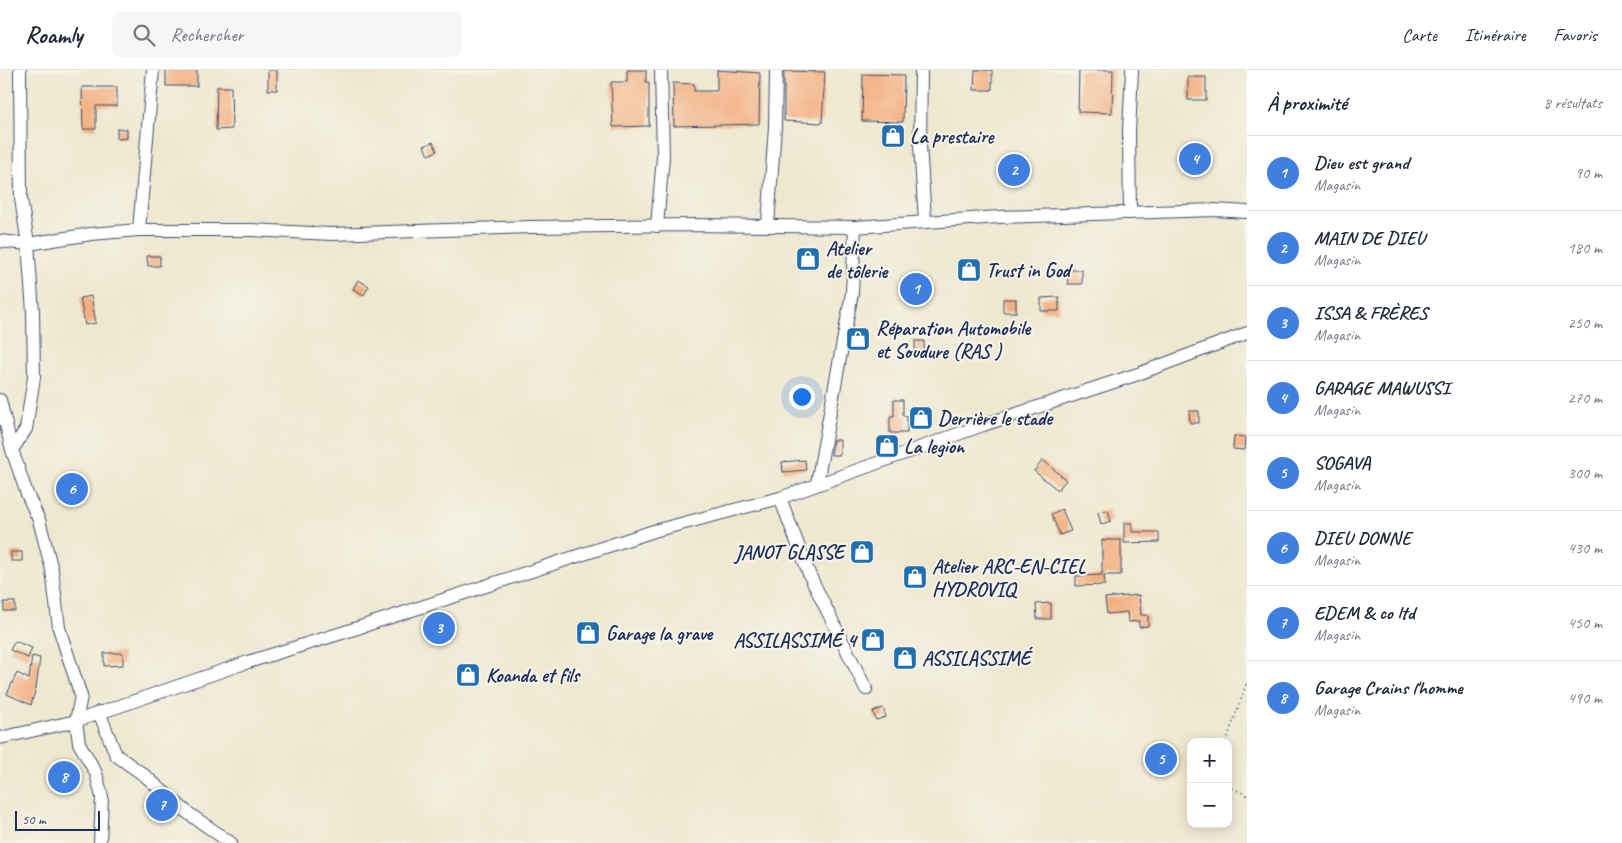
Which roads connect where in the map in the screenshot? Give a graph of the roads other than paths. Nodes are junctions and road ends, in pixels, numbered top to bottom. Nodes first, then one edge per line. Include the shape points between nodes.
1 (20, 70) edge
2 (152, 70) edge
3 (661, 70) edge
4 (776, 70) edge
5 (921, 70) edge
6 (1132, 70) edge
7 (1247, 212) edge
8 (1130, 213) junction
9 (925, 220) junction
10 (768, 225) junction
11 (657, 226) junction
12 (855, 227) junction
13 (139, 230) junction
14 (0, 241) edge
15 (28, 244) junction
16 (1247, 333) edge
17 (0, 400) edge
18 (12, 450) junction
19 (817, 483) junction
20 (780, 498) junction
21 (866, 689) dead end
22 (99, 712) junction
23 (76, 720) junction
24 (0, 738) edge
25 (100, 843) edge
26 (231, 843) edge

1 - 15 street via 21,198
2 - 13 street
3 - 11 street via 662,156
4 - 10 street
5 - 9 street via 920,145
6 - 8 street
7 - 8 street
8 - 9 street
9 - 12 street
10 - 11 street
10 - 12 street
11 - 13 street via 331,234
12 - 19 street via 852,293
13 - 15 street
14 - 15 street
15 - 18 street via 34,312 34,377 26,429
16 - 19 street via 1138,374
17 - 18 street
18 - 23 street via 38,520 52,570 59,628 81,696
19 - 20 street
20 - 21 street via 810,576
20 - 22 street via 654,532
22 - 23 street
22 - 26 street via 116,755
23 - 24 street
23 - 25 street via 79,743 96,773 102,797

